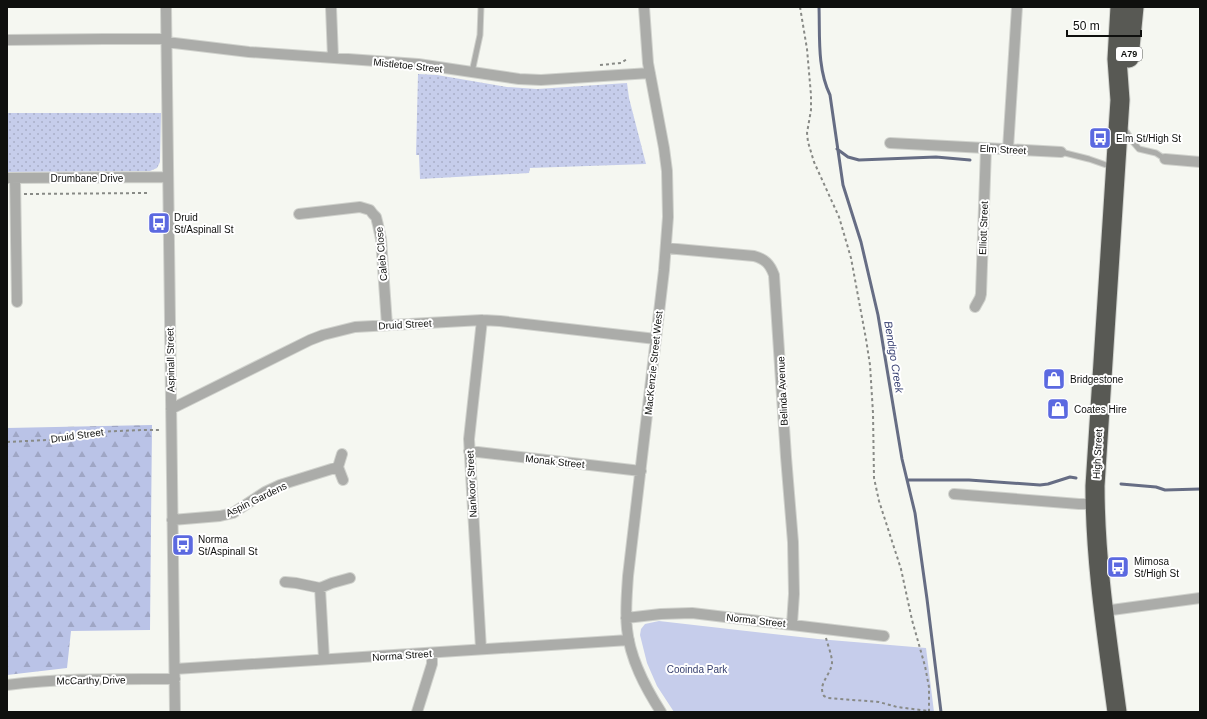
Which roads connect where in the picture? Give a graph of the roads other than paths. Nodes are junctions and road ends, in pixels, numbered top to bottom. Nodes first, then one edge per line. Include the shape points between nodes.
1 (166, 7) edge
2 (331, 7) edge
3 (481, 7) edge
4 (644, 7) edge
5 (1017, 7) edge
6 (1120, 7) edge
7 (1134, 7) edge
8 (7, 40) edge
9 (166, 41) junction
10 (333, 58) junction
11 (472, 73) junction
12 (650, 73) junction
13 (1119, 109) junction
14 (890, 143) dead end
15 (986, 148) junction
16 (1008, 149) junction
17 (1060, 152) joint
18 (1165, 160) joint
19 (1200, 162) edge
20 (1115, 168) junction
21 (168, 176) junction
22 (11, 178) edge
23 (299, 214) dead end
24 (666, 248) junction
25 (16, 302) dead end
26 (975, 306) dead end
27 (482, 320) junction
28 (387, 325) junction
29 (656, 339) junction
30 (171, 408) junction
31 (469, 451) junction
32 (342, 454) dead end
33 (338, 467) junction
34 (641, 471) junction
35 (343, 480) dead end
36 (954, 494) dead end
37 (1095, 504) junction
38 (172, 520) junction
39 (350, 578) dead end
40 (285, 582) dead end
41 (320, 588) junction
42 (1200, 598) edge
43 (1104, 611) junction
44 (626, 618) junction
45 (792, 624) junction
46 (884, 636) dead end
47 (629, 640) junction
48 (481, 649) junction
49 (432, 653) junction
50 (324, 659) junction
51 (175, 674) junction
52 (7, 685) edge
53 (175, 712) edge
54 (417, 712) edge
55 (661, 712) edge
56 (1117, 712) edge

1 - 9 street, Aspinall Street
2 - 10 street
3 - 11 lane via 480,35
4 - 12 street, MacKenzie Street West
5 - 16 street
6 - 13 highway, High Street / A79 via 1117,59
7 - 13 highway, High Street / A79 via 1128,64
8 - 9 street, Mistletoe Street
9 - 10 street, Mistletoe Street via 249,52
9 - 21 street, Aspinall Street
10 - 11 street, Mistletoe Street via 418,64
11 - 12 street, Mistletoe Street via 541,80
12 - 24 street, MacKenzie Street West via 667,171 669,201
13 - 18 lane via 1136,146 1156,153
13 - 20 highway, High Street / A79
14 - 15 street, Elm Street
15 - 16 street, Elm Street
15 - 26 street, Elliott Street via 980,298
16 - 17 street, Elm Street
17 - 20 lane, Elm Street
18 - 19 street
20 - 37 highway, High Street / A79
21 - 22 street, Drumbane Drive
21 - 30 street, Aspinall Street
22 - 25 street
23 - 28 street, Caleb Close via 360,207 370,210 377,220 381,239
24 - 29 street, MacKenzie Street West
24 - 45 street, Belinda Avenue via 754,256 765,260 774,275 793,542
27 - 28 street, Druid Street
27 - 29 street, Druid Street
27 - 31 street, Nankoor Street via 469,427
28 - 30 street, Druid Street via 354,327 323,335
29 - 34 street, MacKenzie Street West
30 - 38 street, Aspinall Street
31 - 34 street, Monak Street
31 - 48 street, Nankoor Street
32 - 33 street
33 - 35 street
33 - 38 street, Aspin Gardens via 280,485 233,513
34 - 44 street, MacKenzie Street West via 628,576
36 - 37 street
37 - 43 highway, High Street / A79
38 - 51 street, Aspinall Street
39 - 41 street
40 - 41 street
41 - 50 street
42 - 43 street
43 - 56 highway, High Street / A79
44 - 45 street, Norma Street via 692,613
44 - 47 street, MacKenzie Street West
45 - 46 street, Norma Street
47 - 48 street, Norma Street
47 - 55 street, MacKenzie Street West via 643,680
48 - 49 street, Norma Street
49 - 50 street, Norma Street
49 - 54 street via 432,664
50 - 51 street, Norma Street
51 - 52 street, McCarthy Drive
51 - 53 street, Aspinall Street

